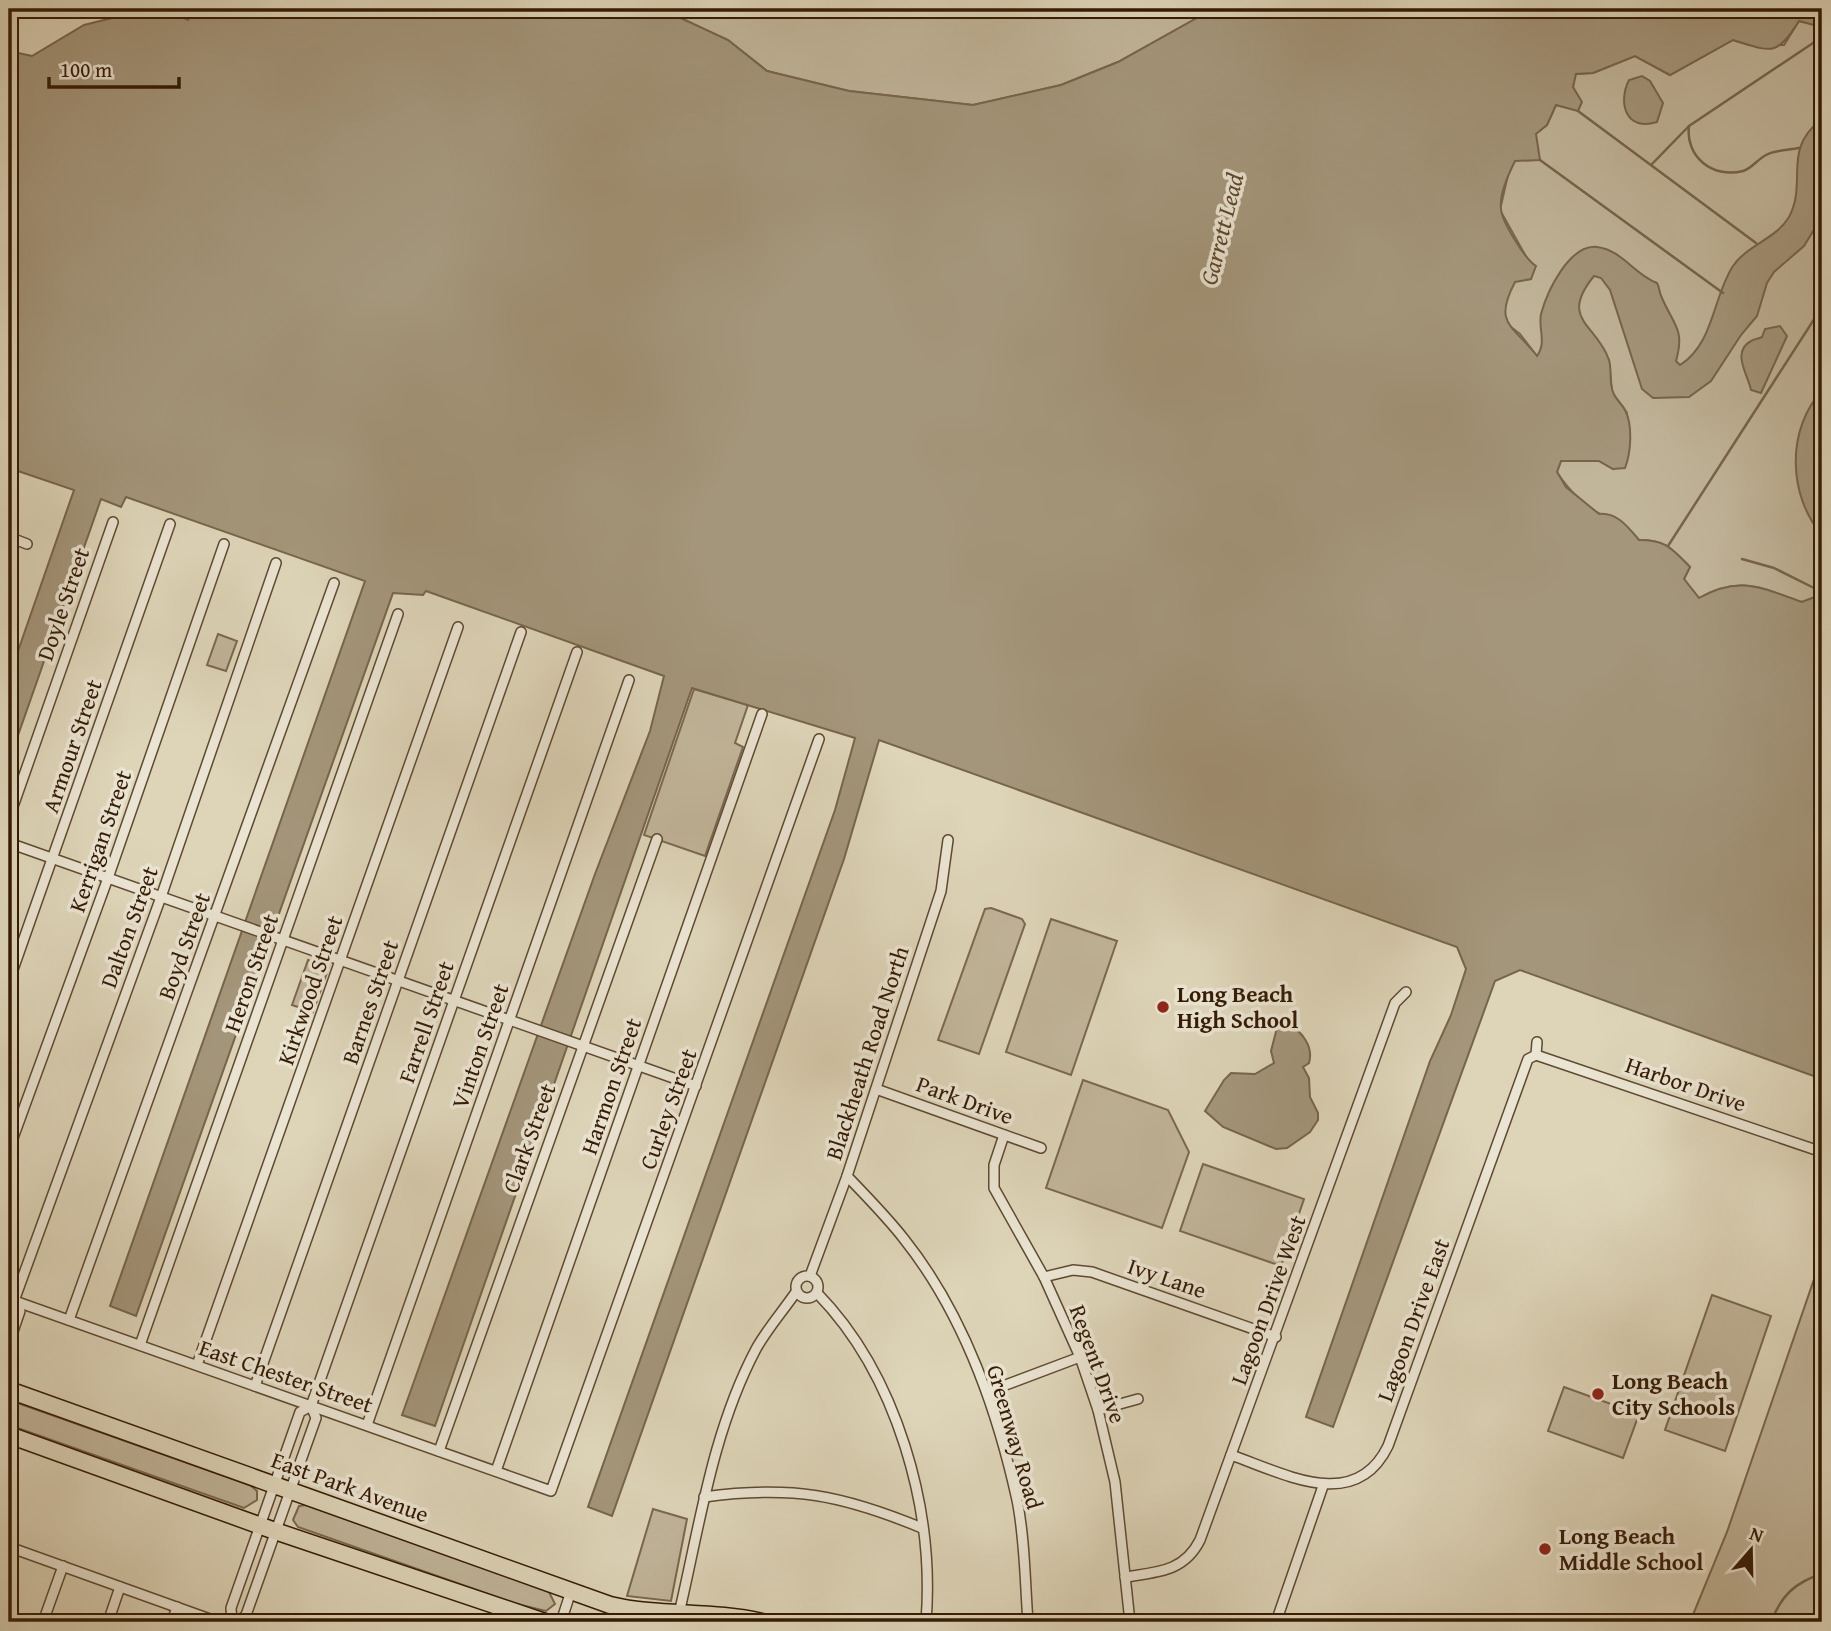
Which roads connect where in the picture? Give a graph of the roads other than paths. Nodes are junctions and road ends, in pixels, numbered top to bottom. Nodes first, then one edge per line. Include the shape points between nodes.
1 (113, 522) dead end
2 (170, 524) dead end
3 (9, 537) edge
4 (27, 544) dead end
5 (224, 544) dead end
6 (276, 563) dead end
7 (334, 583) dead end
8 (398, 614) dead end
9 (458, 627) dead end
10 (521, 632) dead end
11 (577, 652) dead end
12 (629, 680) dead end
13 (762, 714) dead end
14 (819, 739) dead end
15 (9, 818) edge
16 (657, 839) dead end
17 (948, 840) dead end
18 (9, 843) edge
19 (53, 858) junction
20 (108, 878) junction
21 (161, 897) junction
22 (215, 916) junction
23 (280, 939) junction
24 (341, 960) junction
25 (9, 981) edge
26 (398, 981) junction
27 (1406, 992) dead end
28 (454, 1001) junction
29 (510, 1020) junction
30 (1537, 1042) dead end
31 (578, 1044) junction
32 (1536, 1055) junction
33 (639, 1066) junction
34 (696, 1086) junction
35 (876, 1089) junction
36 (1004, 1135) junction
37 (1041, 1148) dead end
38 (9, 1149) edge
39 (1822, 1152) edge
40 (847, 1176) junction
41 (810, 1276) junction
42 (1044, 1277) junction
43 (796, 1293) junction
44 (817, 1293) junction
45 (10, 1301) edge
46 (69, 1320) junction
47 (1276, 1337) junction
48 (9, 1343) edge
49 (140, 1345) junction
50 (1080, 1357) junction
51 (197, 1365) junction
52 (255, 1386) junction
53 (9, 1391) edge
54 (987, 1392) junction
55 (1138, 1399) dead end
56 (311, 1406) junction
57 (1098, 1410) junction
58 (367, 1425) junction
59 (9, 1435) edge
60 (439, 1451) junction
61 (1231, 1455) junction
62 (496, 1471) junction
63 (273, 1484) junction
64 (1323, 1486) junction
65 (291, 1490) junction
66 (551, 1491) joint
67 (704, 1496) junction
68 (259, 1525) junction
69 (922, 1528) junction
70 (275, 1531) junction
71 (9, 1547) edge
72 (62, 1566) junction
73 (1125, 1577) junction
74 (120, 1587) junction
75 (571, 1591) junction
76 (177, 1607) junction
77 (678, 1617) edge
78 (43, 1622) edge
79 (108, 1622) edge
80 (172, 1622) edge
81 (218, 1622) edge
82 (232, 1622) edge
83 (238, 1622) edge
84 (545, 1622) edge
85 (561, 1622) edge
86 (762, 1622) edge
87 (926, 1622) edge
88 (1028, 1622) edge
89 (1130, 1622) edge
90 (1276, 1622) edge

1 - 15 street, Doyle Street
2 - 19 street, Armour Street
3 - 4 street
5 - 20 street, Kerrigan Street
6 - 21 street, Dalton Street
7 - 22 street, Boyd Street
8 - 23 street, Heron Street
9 - 24 street, Kirkwood Street
10 - 26 street, Barnes Street
11 - 28 street, Farrell Street
12 - 29 street, Vinton Street
13 - 33 street, Harmon Street
14 - 34 street, Curley Street
16 - 31 street, Clark Street
17 - 35 street, Blackheath Road North via 941,891
18 - 19 street
19 - 20 street
19 - 25 street, Armour Street
20 - 21 street
20 - 38 street, Kerrigan Street
21 - 22 street
21 - 45 street, Dalton Street
22 - 23 street
22 - 46 street, Boyd Street
23 - 24 street
23 - 49 street, Heron Street
24 - 26 street
24 - 51 street, Kirkwood Street
26 - 28 street
26 - 52 street, Barnes Street
27 - 47 street, Lagoon Drive West via 1395,1003
28 - 29 street
28 - 56 street, Farrell Street
29 - 31 street
29 - 58 street, Vinton Street
30 - 32 street, Lagoon Drive East
31 - 33 street
31 - 60 street, Clark Street
32 - 39 street, Harbor Drive
32 - 64 street, Lagoon Drive East via 1528,1059 1383,1456 1359,1478
33 - 34 street
33 - 62 street, Harmon Street
34 - 66 street, Curley Street
35 - 36 street, Park Drive
35 - 40 street, Blackheath Road North
36 - 37 street, Park Drive
36 - 42 street, Regent Drive via 994,1165 994,1188
40 - 41 street, Blackheath Road North
40 - 54 street, Greenway Road via 905,1239 957,1324
41 - 43 street via 797,1282
41 - 44 street via 817,1283
42 - 47 street, Ivy Lane via 1073,1270 1092,1272
42 - 50 street, Regent Drive
43 - 44 street via 805,1299
43 - 67 street via 757,1348 733,1400
44 - 69 street via 855,1340 883,1394 908,1460
45 - 46 street, East Chester Street
45 - 48 street, Dalton Street via 20,1311
46 - 49 street, East Chester Street
47 - 61 street, Lagoon Drive West
49 - 51 street, East Chester Street
50 - 54 street
50 - 57 street, Regent Drive
51 - 52 street, East Chester Street
52 - 56 street, East Chester Street
53 - 63 highway, East Park Avenue
54 - 88 street, Greenway Road via 1017,1502
55 - 57 street
56 - 58 street, East Chester Street
56 - 63 street via 300,1412
56 - 65 street via 316,1418
57 - 73 street, Regent Drive via 1115,1482
58 - 60 street, East Chester Street
59 - 68 highway
60 - 62 street, East Chester Street
61 - 64 street
61 - 73 street, Lagoon Drive West via 1190,1557 1170,1570
62 - 66 street, East Chester Street
63 - 65 highway, East Park Avenue
63 - 68 street
64 - 90 street
65 - 70 street
65 - 75 highway, East Park Avenue
67 - 69 street via 813,1493 855,1502
67 - 77 street
68 - 70 highway
68 - 82 street via 231,1608
69 - 87 street
70 - 83 street via 246,1615
70 - 84 highway
71 - 72 street
72 - 74 street
72 - 78 street
73 - 89 street, Regent Drive
74 - 76 street
74 - 79 street
75 - 77 highway, East Park Avenue via 622,1608
75 - 85 street
76 - 80 street
76 - 81 street
77 - 86 highway, East Park Avenue

